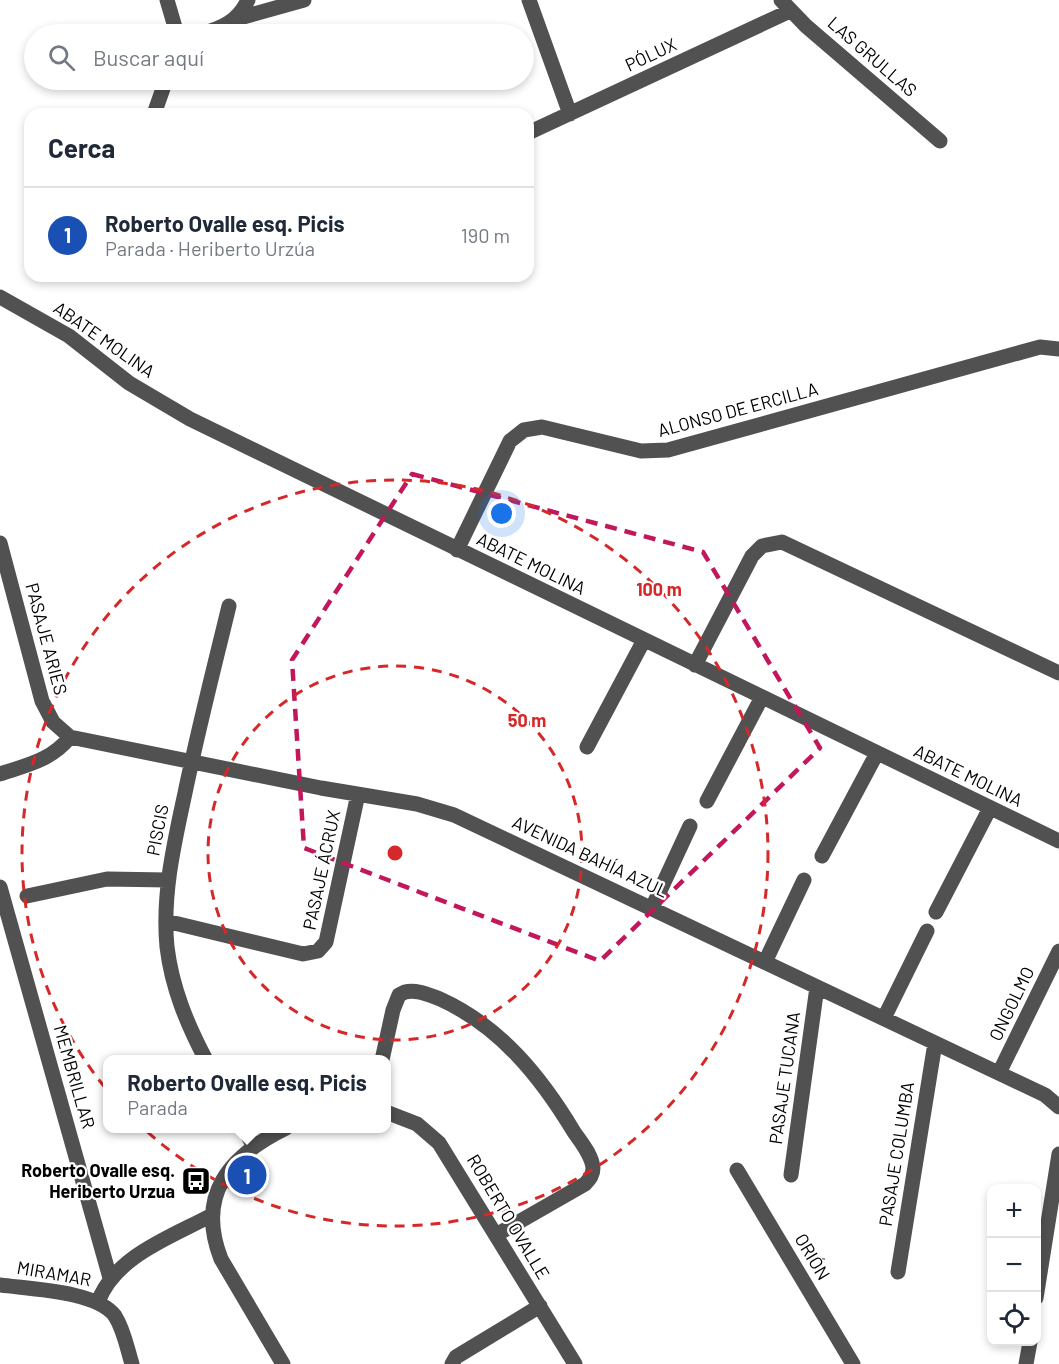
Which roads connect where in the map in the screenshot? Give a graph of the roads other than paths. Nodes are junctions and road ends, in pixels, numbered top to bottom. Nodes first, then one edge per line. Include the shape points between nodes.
1 (167, 0) edge
2 (248, 0) edge
3 (304, 0) edge
4 (529, 0) edge
5 (785, 5) edge
6 (236, 19) junction
7 (174, 24) edge
8 (228, 24) edge
9 (162, 90) edge
10 (156, 108) edge
11 (570, 114) junction
12 (534, 130) edge
13 (940, 141) dead end
14 (0, 297) edge
15 (1059, 349) edge
16 (0, 543) edge
17 (457, 550) junction
18 (229, 606) dead end
19 (644, 640) junction
20 (695, 665) junction
21 (1059, 673) edge
22 (762, 697) junction
23 (70, 737) junction
24 (587, 747) dead end
25 (877, 753) junction
26 (191, 762) junction
27 (0, 774) edge
28 (358, 794) junction
29 (707, 801) dead end
30 (990, 808) junction
31 (690, 826) dead end
32 (1059, 841) edge
33 (822, 856) dead end
34 (168, 880) junction
35 (804, 880) dead end
36 (0, 887) edge
37 (27, 896) dead end
38 (652, 908) junction
39 (936, 912) dead end
40 (166, 921) junction
41 (927, 931) dead end
42 (1059, 951) edge
43 (765, 962) junction
44 (817, 987) junction
45 (884, 1018) junction
46 (935, 1043) junction
47 (204, 1055) edge
48 (383, 1055) edge
49 (999, 1073) junction
50 (1059, 1107) edge
51 (391, 1114) edge
52 (247, 1133) edge
53 (278, 1133) edge
54 (254, 1147) junction
55 (1059, 1154) edge
56 (737, 1170) dead end
57 (791, 1175) dead end
58 (212, 1215) junction
59 (496, 1235) junction
60 (898, 1272) dead end
61 (110, 1278) junction
62 (0, 1285) edge
63 (1037, 1292) edge
64 (98, 1302) junction
65 (540, 1306) junction
66 (1029, 1346) edge
67 (132, 1364) edge
68 (283, 1364) edge
69 (452, 1364) edge
70 (575, 1364) edge
71 (854, 1364) edge
72 (1026, 1364) edge

1 - 7 street
2 - 6 street
3 - 6 street
4 - 11 street
5 - 11 street, PÓLUX
5 - 13 street, LAS GRULLAS
6 - 8 street
9 - 10 street
11 - 12 street, PÓLUX
14 - 17 street, ABATE MOLINA via 69,336 158,402
15 - 17 street, ALONSO DE ERCILLA via 1040,347 669,450 641,451 542,427 524,430 510,441
16 - 23 street, PASAJE ARIES via 42,701 53,722
17 - 19 street, ABATE MOLINA
18 - 26 street, PISCIS
19 - 20 street, ABATE MOLINA
19 - 24 street
20 - 21 street via 752,556 762,546 775,542 789,544
20 - 22 street, ABATE MOLINA
22 - 25 street, ABATE MOLINA
22 - 29 street
23 - 26 street, AVENIDA BAHÍA AZUL
23 - 27 street via 47,758
25 - 30 street, ABATE MOLINA
25 - 33 street
26 - 28 street, AVENIDA BAHÍA AZUL
26 - 34 street, PISCIS
28 - 38 street, AVENIDA BAHÍA AZUL via 454,815
28 - 40 street, PASAJE ÁCRUX via 326,942 318,951 303,954
30 - 32 street, ABATE MOLINA
30 - 39 street
31 - 38 street
34 - 37 street via 107,879
34 - 40 street, PISCIS
35 - 43 street
36 - 61 street, MEMBRILLAR
38 - 43 street, AVENIDA BAHÍA AZUL
40 - 47 street, PISCIS via 172,977
41 - 45 street
42 - 49 street, ONGOLMO
43 - 44 street, AVENIDA BAHÍA AZUL
44 - 45 street, AVENIDA BAHÍA AZUL
44 - 57 street, PASAJE TUCANA
45 - 46 street, AVENIDA BAHÍA AZUL
46 - 49 street, AVENIDA BAHÍA AZUL
46 - 60 street, PASAJE COLUMBA
48 - 59 street via 396,1001 405,992 415,991 458,1008 490,1029 523,1060 556,1101 590,1158 590,1179
49 - 50 street, AVENIDA BAHÍA AZUL via 1045,1095
51 - 59 street, ROBERTO OVALLE via 417,1124 439,1143
52 - 54 street
53 - 54 street
54 - 58 street via 226,1173
55 - 63 street
56 - 71 street, ORIÓN
58 - 61 street, MIRAMAR via 128,1262
58 - 68 street via 221,1259
59 - 65 street, ROBERTO OVALLE
61 - 64 street, MIRAMAR
62 - 64 street, MIRAMAR
64 - 67 street via 114,1315
65 - 69 street via 456,1357
65 - 70 street, ROBERTO OVALLE
66 - 72 street

